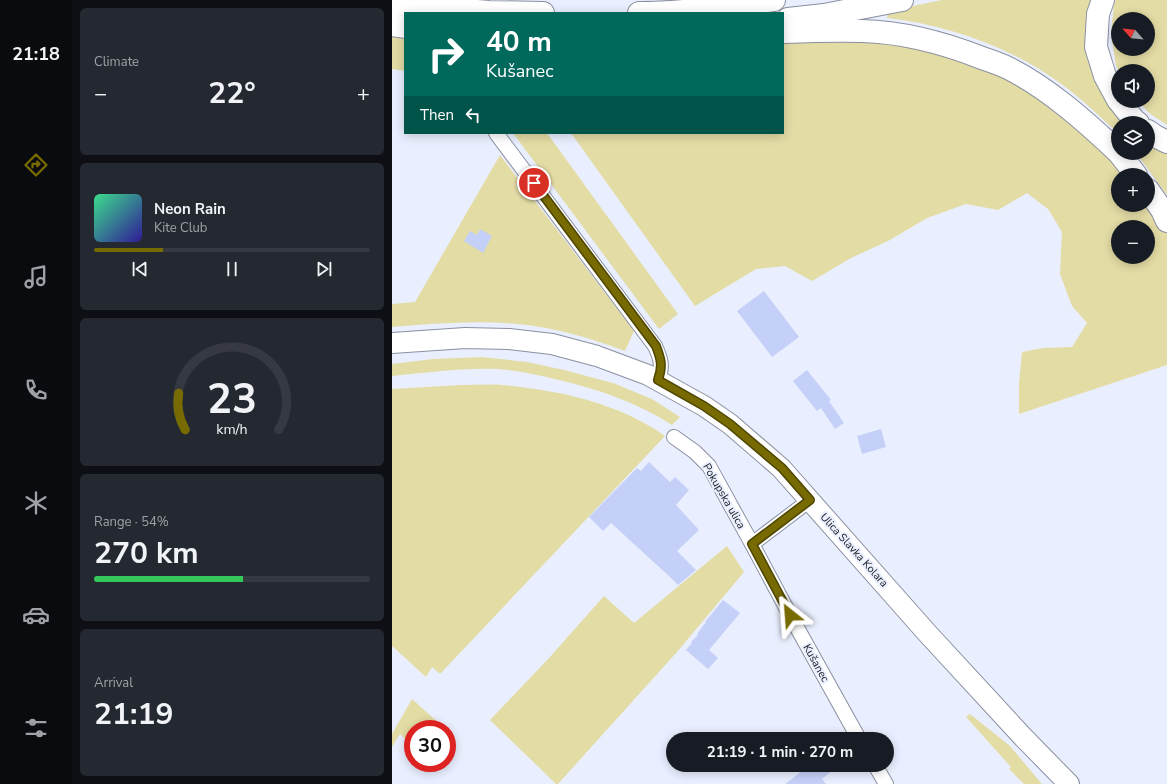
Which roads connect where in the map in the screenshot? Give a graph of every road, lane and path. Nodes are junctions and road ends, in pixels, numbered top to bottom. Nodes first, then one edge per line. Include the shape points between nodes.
1 (774, 0) edge
2 (902, 0) edge
3 (1103, 0) edge
4 (392, 4) edge
5 (489, 12) edge
6 (668, 12) edge
7 (784, 20) edge
8 (392, 25) edge
9 (404, 27) edge
10 (784, 32) edge
11 (1111, 87) edge
12 (1124, 108) edge
13 (1131, 116) edge
14 (497, 134) edge
15 (1155, 136) edge
16 (1167, 142) edge
17 (1111, 145) edge
18 (1155, 200) edge
19 (1167, 221) edge
20 (392, 343) edge
21 (658, 380) junction
22 (674, 437) dead end
23 (810, 500) junction
24 (752, 544) junction
25 (855, 732) edge
26 (879, 772) edge
27 (886, 784) edge
28 (1069, 784) edge

1 - 6 highway
2 - 7 highway
3 - 11 highway via 1098,14 1096,47
4 - 5 highway
8 - 9 highway
10 - 17 highway via 862,31 904,35 970,53 1007,68 1035,84 1068,107
12 - 13 highway
14 - 21 street via 656,346 661,365
15 - 16 highway
18 - 19 highway
20 - 21 main road, Ulica Slavka Kolara via 464,338 509,339 552,344 597,356
21 - 23 main road, Ulica Slavka Kolara via 730,424 782,468
22 - 24 street, Pokupska ulica via 687,445 708,466
23 - 24 street
23 - 28 main road, Ulica Slavka Kolara via 928,634
24 - 25 street, Kušanec
26 - 27 street

